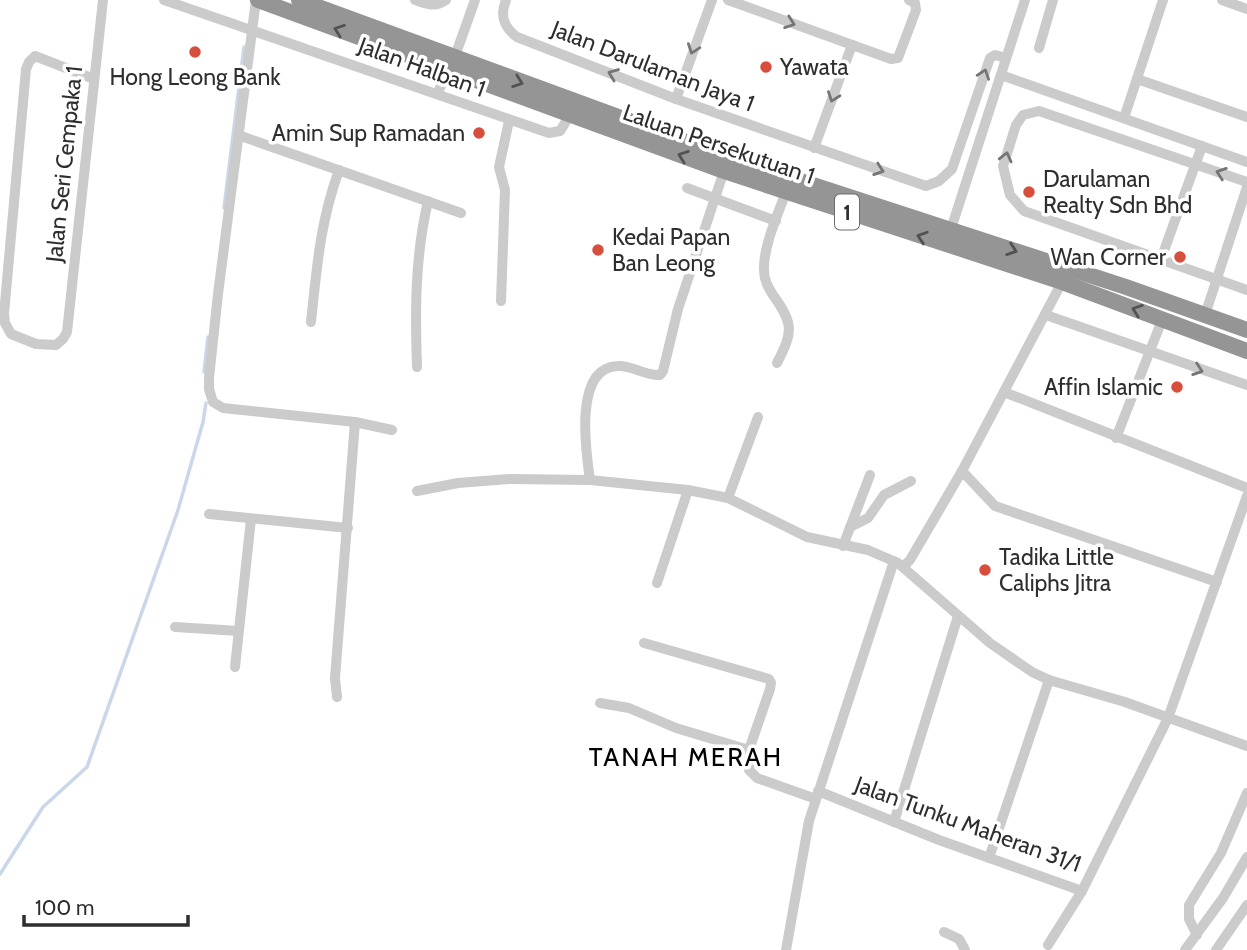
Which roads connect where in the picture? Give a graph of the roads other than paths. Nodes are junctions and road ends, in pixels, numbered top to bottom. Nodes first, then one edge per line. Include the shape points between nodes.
1 (103, 0) edge
2 (164, 0) edge
3 (257, 0) edge
4 (299, 0) edge
5 (415, 0) edge
6 (446, 0) edge
7 (475, 0) edge
8 (506, 0) edge
9 (712, 0) edge
10 (728, 0) edge
11 (909, 0) edge
12 (1025, 0) edge
13 (1053, 0) edge
14 (1163, 0) edge
15 (1222, 0) edge
16 (1247, 9) edge
17 (252, 29) junction
18 (852, 45) junction
19 (1039, 48) dead end
20 (1006, 58) junction
21 (452, 65) junction
22 (1001, 75) junction
23 (94, 79) junction
24 (1137, 79) junction
25 (437, 94) junction
26 (676, 99) junction
27 (569, 115) junction
28 (1247, 117) edge
29 (1124, 118) junction
30 (509, 121) junction
31 (238, 135) junction
32 (1202, 146) junction
33 (814, 148) junction
34 (958, 152) junction
35 (974, 158) junction
36 (1247, 162) edge
37 (1195, 163) junction
38 (339, 170) junction
39 (724, 171) junction
40 (1247, 182) edge
41 (1247, 187) edge
42 (687, 188) dead end
43 (786, 192) junction
44 (714, 198) junction
45 (428, 201) junction
46 (461, 213) dead end
47 (776, 221) junction
48 (951, 229) junction
49 (1161, 259) junction
50 (1217, 279) junction
51 (1062, 282) junction
52 (1247, 290) edge
53 (501, 301) dead end
54 (1046, 314) junction
55 (1205, 316) junction
56 (1163, 320) junction
57 (311, 322) dead end
58 (1247, 330) edge
59 (1247, 351) edge
60 (1150, 352) junction
61 (777, 363) dead end
62 (417, 366) dead end
63 (1247, 386) edge
64 (1004, 392) junction
65 (758, 417) dead end
66 (355, 422) junction
67 (392, 430) dead end
68 (1116, 438) junction
69 (962, 471) junction
70 (870, 475) dead end
71 (590, 480) junction
72 (911, 481) dead end
73 (1247, 488) edge
74 (688, 489) junction
75 (416, 491) dead end
76 (1247, 496) edge
77 (728, 498) junction
78 (209, 514) dead end
79 (251, 519) junction
80 (850, 527) junction
81 (348, 528) junction
82 (843, 546) junction
83 (899, 564) junction
84 (1217, 582) junction
85 (657, 583) dead end
86 (958, 616) junction
87 (175, 627) dead end
88 (239, 631) junction
89 (644, 643) dead end
90 (236, 667) dead end
91 (1049, 680) junction
92 (337, 697) dead end
93 (600, 703) dead end
94 (1168, 718) junction
95 (1247, 746) edge
96 (749, 750) junction
97 (1247, 793) edge
98 (817, 795) junction
99 (894, 822) junction
100 (1247, 857) edge
101 (989, 858) junction
102 (1082, 891) junction
103 (1247, 905) edge
104 (944, 932) dead end
105 (1197, 935) junction
106 (1048, 945) dead end
107 (786, 950) edge
108 (965, 950) edge
109 (1185, 950) edge
110 (1216, 950) edge

1 - 23 street, Jalan Seri Cempaka 1
2 - 17 street, Jalan Halban 1
3 - 17 street
21 -> 3 highway, Laluan Persekutuan 1 / 1
4 - 21 highway, Laluan Persekutuan 1 / 1
5 - 6 street via 428,5
7 - 21 street
26 -> 8 street, Jalan Darulaman Jaya 1 via 517,37 503,19
9 -> 26 street
10 -> 18 street
11 - 18 street via 916,10 898,58
12 - 20 street
13 - 19 street
14 - 24 street
15 - 16 street
17 - 25 street, Jalan Halban 1
17 - 31 street
18 -> 33 street
20 - 22 street
34 -> 20 street, Jalan Darulaman Jaya 1 via 990,58
21 - 25 street
21 - 27 highway, Laluan Persekutuan 1 / 1
21 -> 48 highway, Laluan Persekutuan 1 / 1
22 - 29 street
22 - 35 street
23 - 23 street, Jalan Seri Cempaka 1 via 67,332 56,345 36,344 11,334 4,314 29,62 41,57
24 - 28 street
24 - 29 street
25 - 30 street, Jalan Halban 1
26 - 33 street, Jalan Darulaman Jaya 1
27 - 30 street, Jalan Halban 1 via 557,134
39 -> 27 highway, Laluan Persekutuan 1 / 1
29 - 32 street
30 - 53 street via 499,167 505,190
31 - 38 street
31 - 66 street via 209,378 213,402 223,408
32 - 36 street
32 - 37 street
33 -> 34 street, Jalan Darulaman Jaya 1 via 926,186 946,176
34 - 35 street
35 - 48 street
40 -> 37 street
37 - 49 street
49 -> 37 street via 1018,206 1010,195 1003,166 1016,125 1023,115 1045,113
38 - 45 street
38 - 57 street via 320,233
39 - 43 highway, Laluan Persekutuan 1 / 1
39 - 44 street
41 - 50 street
42 - 44 street
43 - 47 street
51 -> 43 highway, Laluan Persekutuan 1 / 1
44 - 47 street
44 - 71 street via 663,371 654,375 615,365 605,368 593,383 585,424
45 - 46 street
45 - 62 street via 415,281
47 - 61 street via 764,270 768,288 790,326
48 -> 55 highway, Laluan Persekutuan 1 / 1
49 - 50 street
50 - 52 street
50 - 55 street
51 - 54 street
56 -> 51 highway, Laluan Persekutuan 1 / 1
54 - 60 street
54 - 64 street
55 - 58 highway, Laluan Persekutuan 1 / 1
56 - 59 highway, Laluan Persekutuan 1 / 1
56 - 60 street
60 -> 63 street
60 - 68 street
64 - 68 street
64 - 69 street
65 - 77 street
66 - 67 street
66 - 81 street
68 - 73 street
69 - 83 street via 910,560
69 - 84 street via 995,506
70 - 80 street
71 - 74 street
71 - 75 street via 509,479
72 - 80 street via 884,495 868,518
74 - 77 street
74 - 85 street
76 - 84 street, Jalan Tunku Maheran 31/1
77 - 82 street via 807,537
78 - 79 street
79 - 81 street
79 - 88 street
80 - 82 street
81 - 92 street
82 - 83 street
83 - 86 street
83 - 98 street
84 - 94 street, Jalan Tunku Maheran 31/1
86 - 91 street via 1010,658
86 - 99 street
87 - 88 street
88 - 90 street
89 - 96 street via 769,679 770,690
91 - 94 street
91 - 101 street
93 - 96 street via 628,708
94 - 95 street
94 - 102 street, Jalan Tunku Maheran 31/1
96 - 98 street, Jalan Tunku Maheran 31/1 via 749,770 757,778
97 - 105 street via 1221,853 1188,909
98 - 99 street, Jalan Tunku Maheran 31/1
98 - 107 street via 808,821
99 - 101 street, Jalan Tunku Maheran 31/1
100 - 105 street
101 - 102 street, Jalan Tunku Maheran 31/1
102 - 106 street
103 - 110 street
104 - 108 street via 959,939
105 - 109 street

